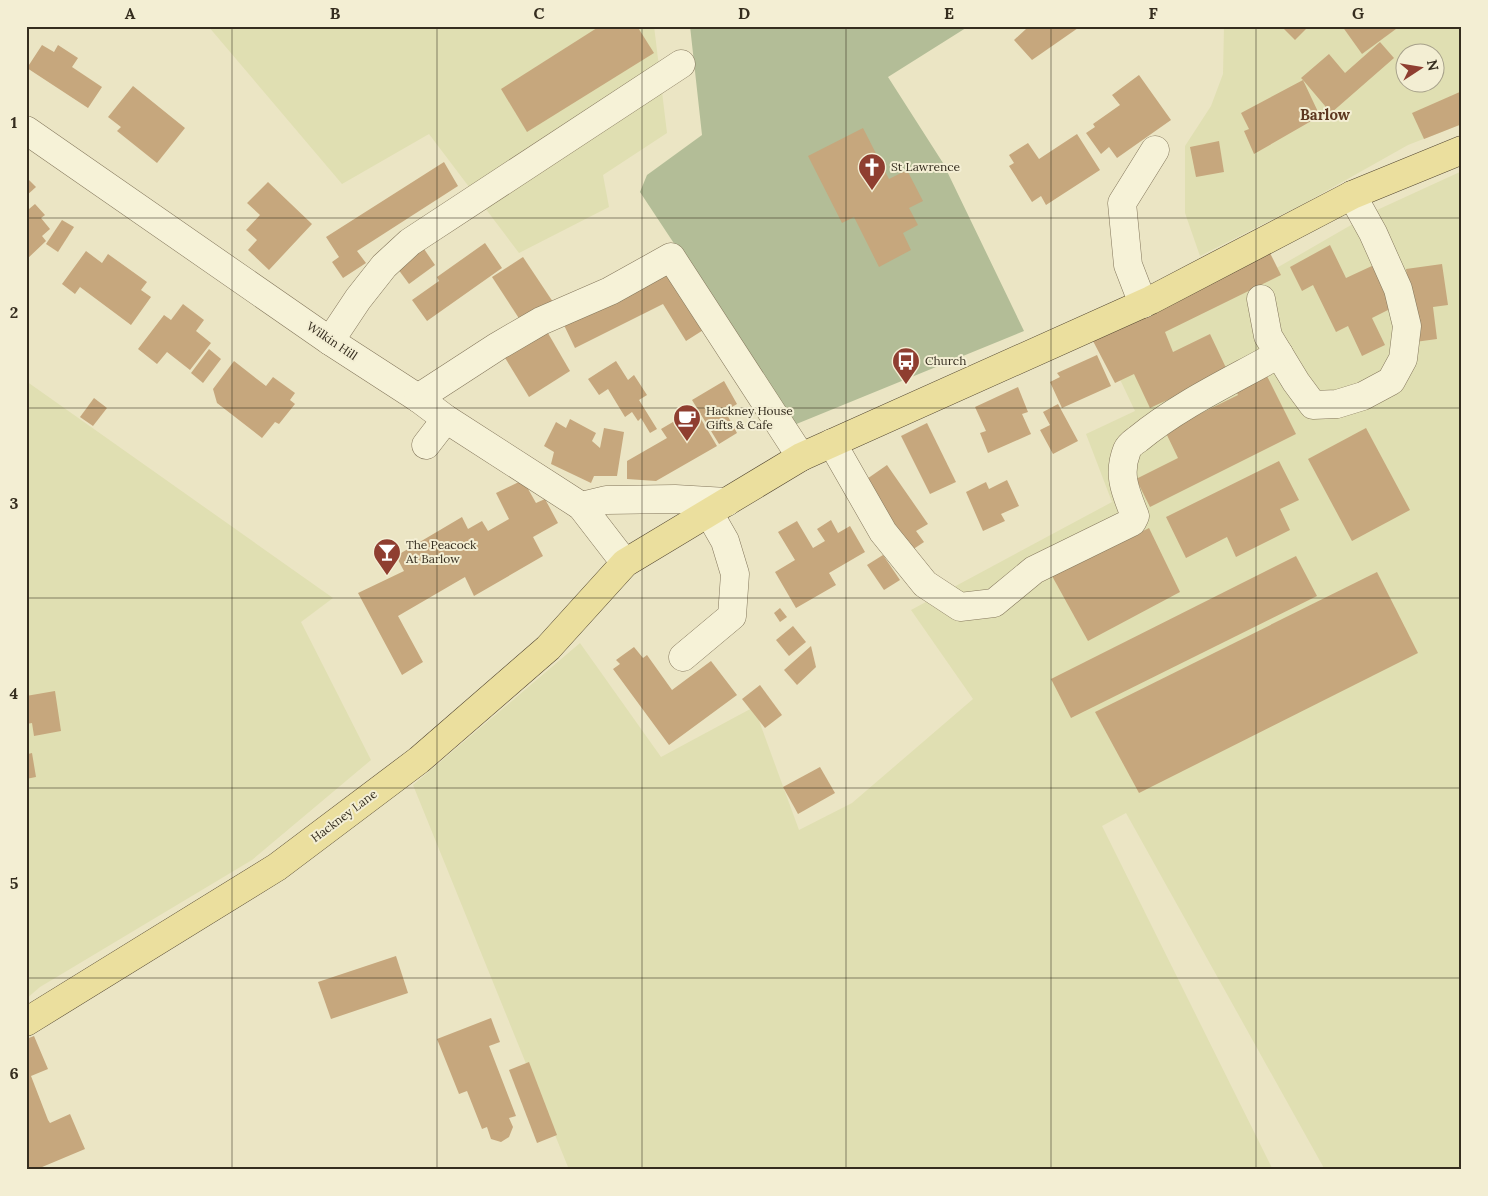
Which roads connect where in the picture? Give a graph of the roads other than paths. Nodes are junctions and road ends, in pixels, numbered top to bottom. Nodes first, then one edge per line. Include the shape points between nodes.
1 (681, 64) dead end
2 (26, 130) edge
3 (1154, 150) dead end
4 (1462, 150) edge
5 (1352, 195) junction
6 (1260, 299) dead end
7 (1144, 304) junction
8 (330, 341) junction
9 (1279, 354) junction
10 (418, 398) junction
11 (446, 419) junction
12 (832, 443) junction
13 (426, 445) dead end
14 (802, 457) junction
15 (581, 506) junction
16 (718, 507) junction
17 (626, 563) junction
18 (683, 657) dead end
19 (26, 1022) edge

1 - 8 street via 410,242 384,266
2 - 8 street, Wilkin Hill
3 - 7 street via 1122,203 1128,265
4 - 5 main road, Hackney Lane
5 - 7 main road, Hackney Lane
5 - 9 street via 1398,289 1407,326 1403,359 1391,381 1363,396 1337,404 1313,405
6 - 9 street via 1268,336
7 - 12 main road, Hackney Lane
8 - 10 street, Wilkin Hill
9 - 12 street via 1183,408 1127,448 1122,470 1123,486 1135,516 1132,522 1034,570 994,603 960,607 925,584 883,532
10 - 11 street, Wilkin Hill
10 - 14 street via 541,321 610,292 671,257
11 - 13 street
11 - 15 street, Wilkin Hill
12 - 14 main road, Hackney Lane
14 - 16 main road, Hackney Lane
15 - 16 street via 606,500 676,499
15 - 17 street, Wilkin Hill
16 - 17 main road, Hackney Lane
16 - 18 street via 735,574 732,616
17 - 19 main road, Hackney Lane via 548,648 419,760 277,867

